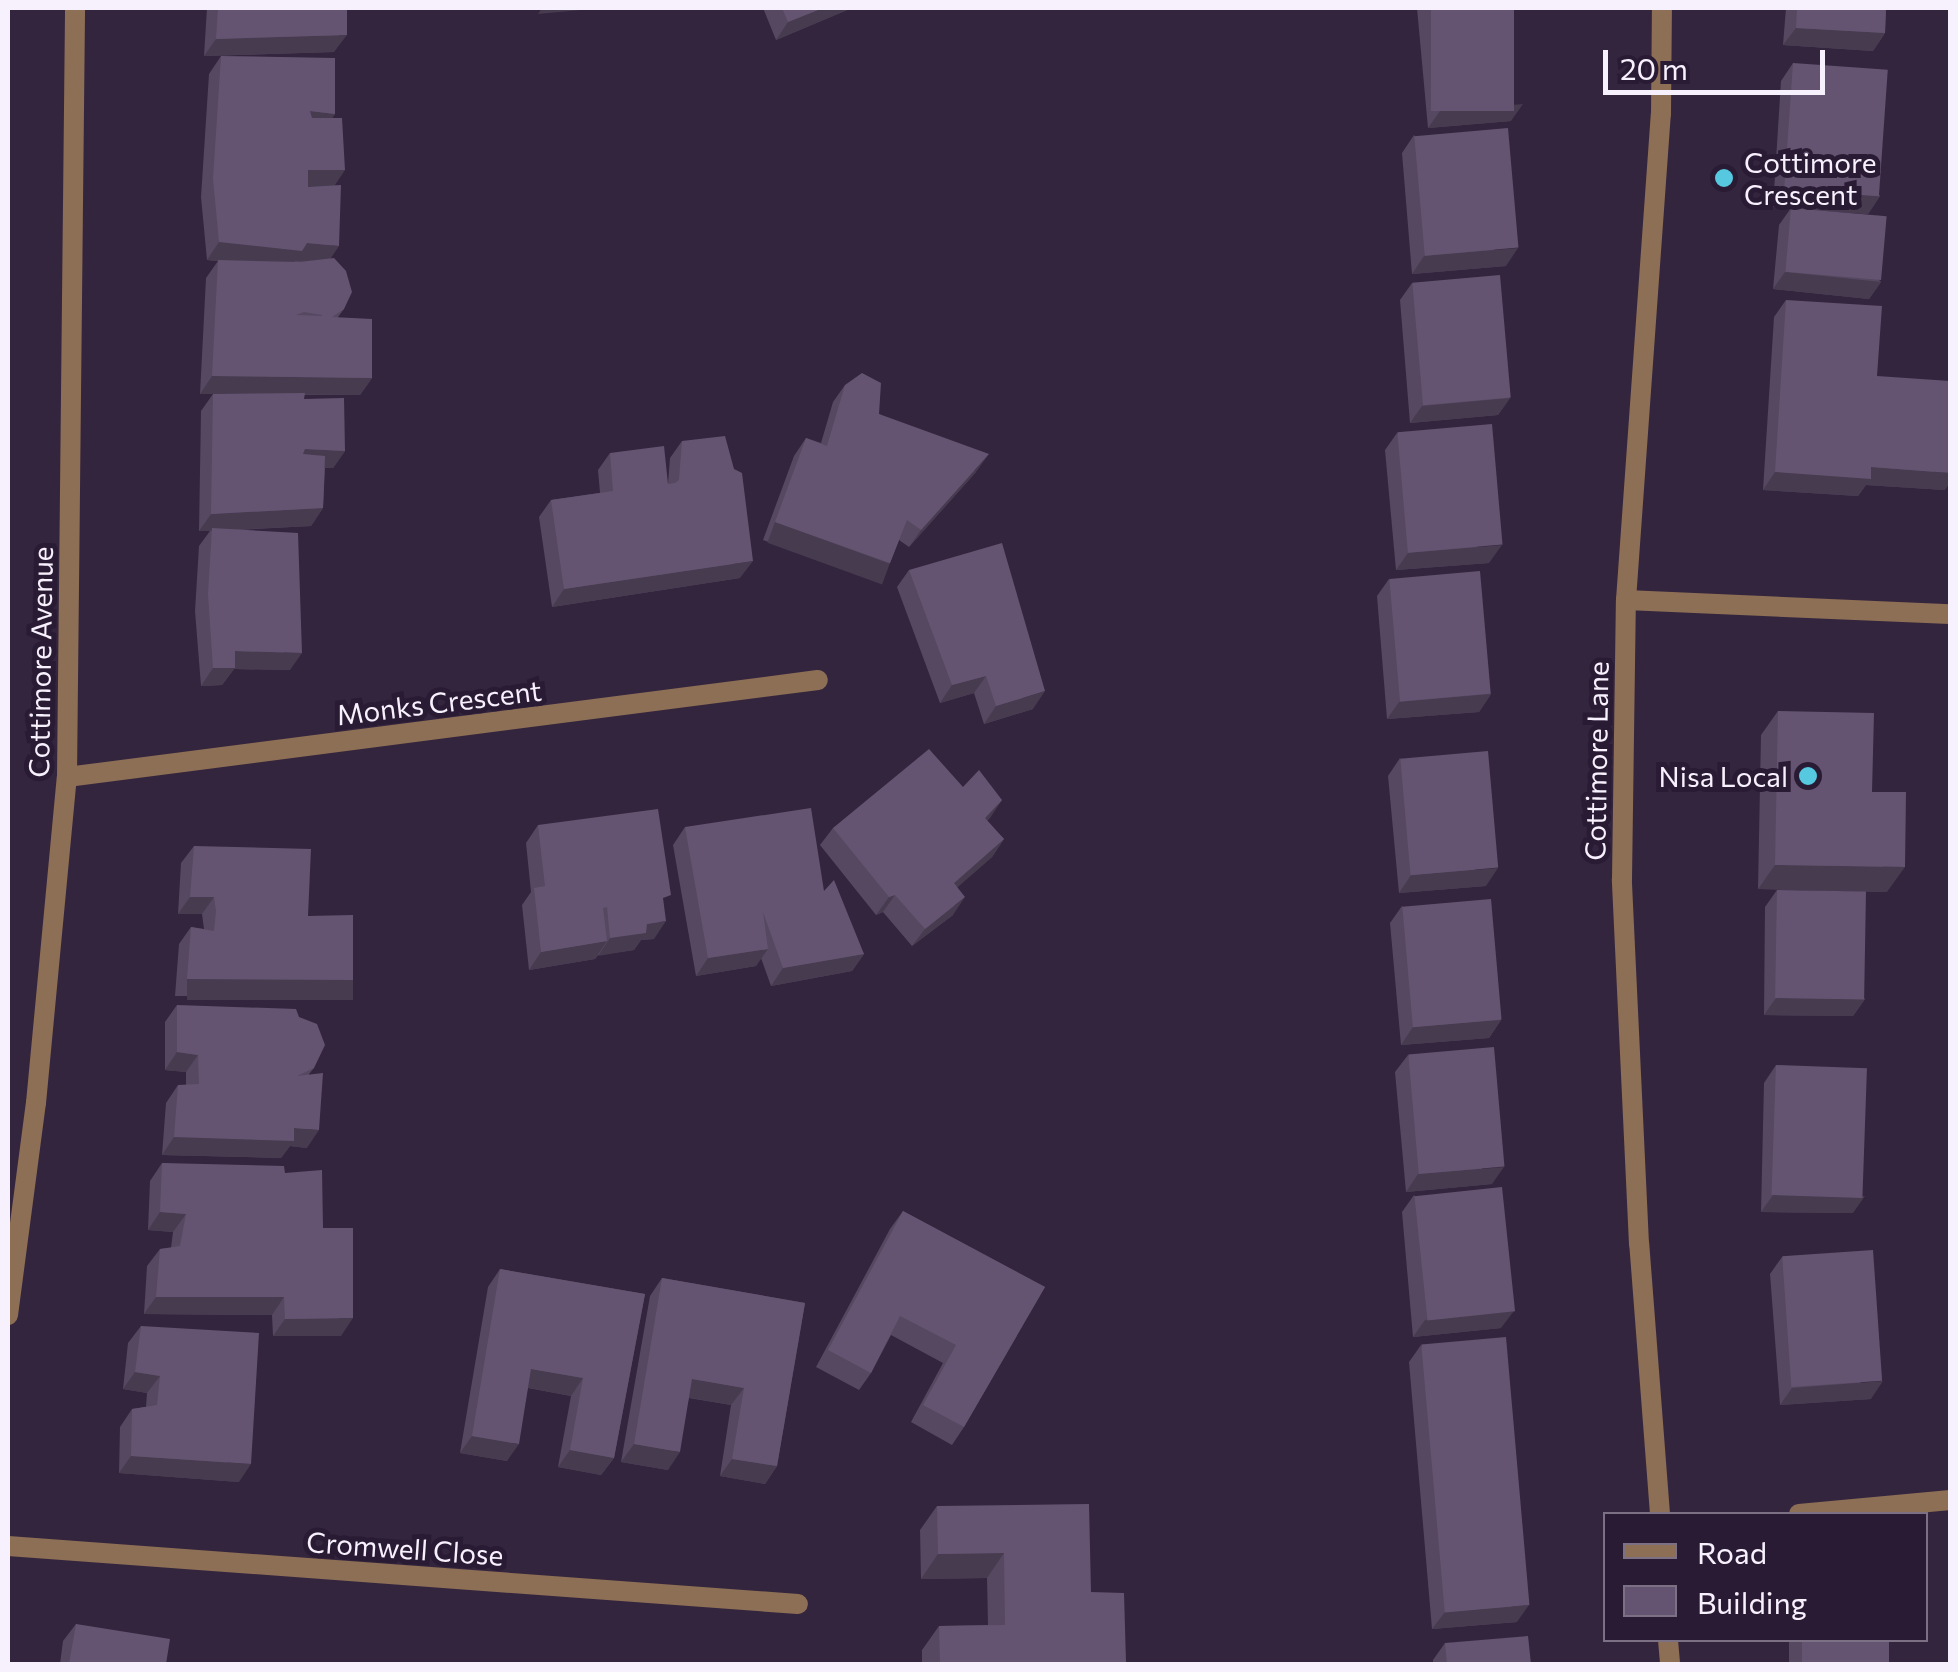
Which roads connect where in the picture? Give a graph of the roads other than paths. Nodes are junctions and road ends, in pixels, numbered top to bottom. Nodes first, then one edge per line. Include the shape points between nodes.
1 (76, 8) edge
2 (1662, 8) edge
3 (1626, 600) junction
4 (1950, 614) edge
5 (818, 680) dead end
6 (67, 777) junction
7 (8, 1314) edge
8 (1950, 1500) edge
9 (1660, 1512) edge
10 (1821, 1512) edge
11 (8, 1546) edge
12 (798, 1604) dead end

1 - 6 street, Cottimore Avenue
2 - 3 street, Cottimore Lane
3 - 4 street
3 - 9 street, Cottimore Lane via 1622,879
5 - 6 street, Monks Crescent
6 - 7 street, Cottimore Avenue
8 - 10 street
11 - 12 street, Cromwell Close

